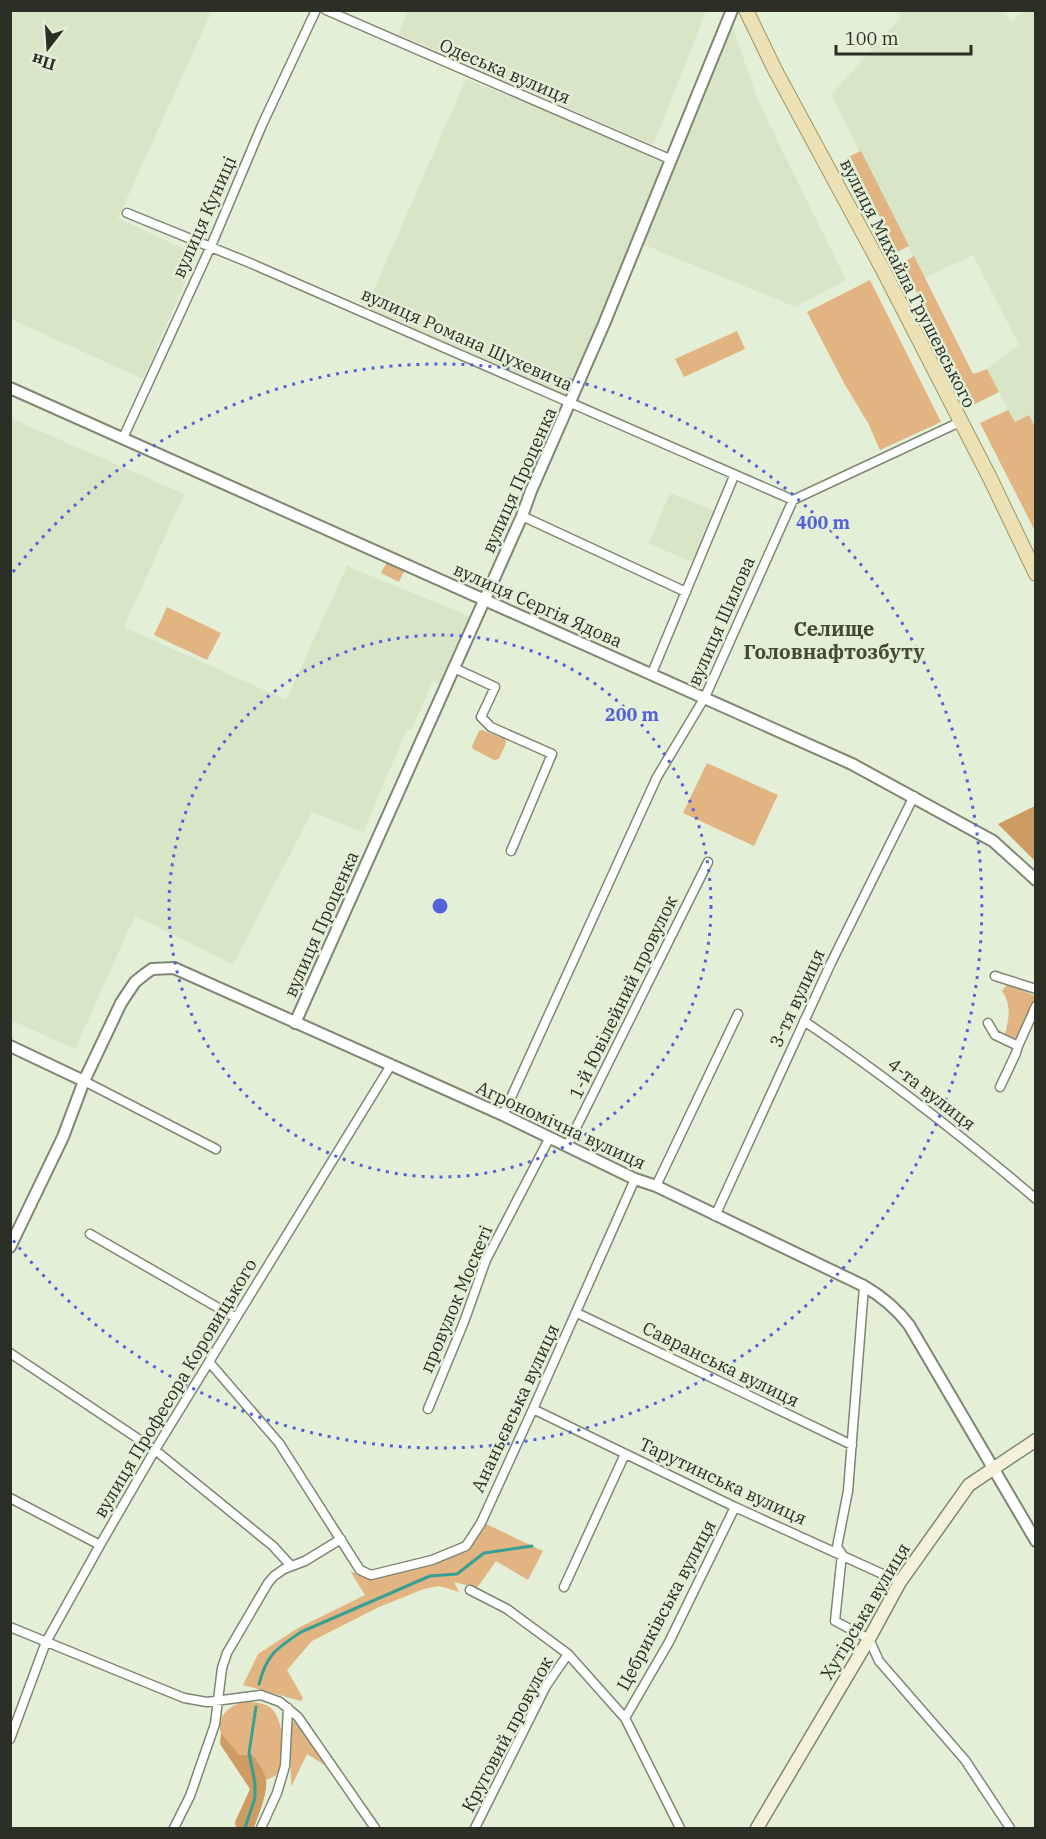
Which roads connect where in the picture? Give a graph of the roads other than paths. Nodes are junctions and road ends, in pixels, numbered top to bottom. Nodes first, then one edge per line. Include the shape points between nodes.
1 (316, 10) edge
2 (326, 10) edge
3 (732, 10) edge
4 (746, 10) edge
5 (672, 160) junction
6 (127, 213) dead end
7 (211, 246) junction
8 (10, 388) edge
9 (571, 403) junction
10 (960, 422) junction
11 (123, 438) junction
12 (735, 476) junction
13 (793, 500) junction
14 (522, 516) junction
15 (1035, 574) edge
16 (686, 592) junction
17 (483, 601) junction
18 (454, 668) junction
19 (652, 674) junction
20 (705, 697) junction
21 (914, 796) junction
22 (511, 851) dead end
23 (708, 862) dead end
24 (1035, 880) edge
25 (996, 976) dead end
26 (1035, 989) edge
27 (1035, 1006) edge
28 (738, 1014) dead end
29 (804, 1022) junction
30 (295, 1023) junction
31 (988, 1023) dead end
32 (10, 1046) edge
33 (1018, 1046) junction
34 (391, 1065) junction
35 (84, 1081) junction
36 (1000, 1087) dead end
37 (503, 1114) junction
38 (549, 1138) junction
39 (567, 1146) junction
40 (216, 1149) dead end
41 (635, 1179) junction
42 (656, 1186) junction
43 (1035, 1199) edge
44 (716, 1216) junction
45 (90, 1234) dead end
46 (10, 1246) edge
47 (864, 1286) junction
48 (577, 1313) junction
49 (236, 1318) junction
50 (10, 1353) edge
51 (210, 1363) junction
52 (428, 1409) dead end
53 (533, 1409) junction
54 (1035, 1440) edge
55 (852, 1445) junction
56 (155, 1450) junction
57 (626, 1454) junction
58 (992, 1469) junction
59 (10, 1498) edge
60 (735, 1507) junction
61 (341, 1539) junction
62 (1035, 1541) edge
63 (100, 1545) junction
64 (842, 1554) junction
65 (291, 1566) junction
66 (900, 1581) junction
67 (564, 1587) dead end
68 (470, 1590) dead end
69 (10, 1627) edge
70 (869, 1639) junction
71 (46, 1642) junction
72 (568, 1654) junction
73 (219, 1701) junction
74 (288, 1708) junction
75 (625, 1718) junction
76 (10, 1739) edge
77 (174, 1828) edge
78 (261, 1828) edge
79 (375, 1828) edge
80 (475, 1828) edge
81 (680, 1828) edge
82 (757, 1828) edge
83 (1010, 1828) edge

1 - 7 street, вулиця Куниці
2 - 5 street, Одеська вулиця
3 - 5 street, вулиця Проценка
4 - 10 main road, вулиця Михайла Грушевського
5 - 9 street, вулиця Проценка
6 - 7 street, вулиця Романа Шухевича
7 - 9 street, вулиця Романа Шухевича
7 - 11 street, вулиця Куниці
8 - 11 street, вулиця Сергія Ядова
9 - 12 street, вулиця Романа Шухевича
9 - 14 street, вулиця Проценка
10 - 13 street
10 - 15 main road, вулиця Михайла Грушевського
11 - 17 street, вулиця Сергія Ядова
12 - 13 street, вулиця Романа Шухевича
12 - 16 street
13 - 20 street, вулиця Шилова
14 - 16 street
14 - 17 street, вулиця Проценка
16 - 19 street
17 - 18 street, вулиця Проценка
17 - 19 street, вулиця Сергія Ядова
18 - 22 street via 495,687 481,717 491,728 552,754
18 - 30 street, вулиця Проценка
19 - 20 street, вулиця Сергія Ядова
20 - 21 street, вулиця Сергія Ядова
20 - 37 street, вулиця Шилова via 657,777
21 - 24 street, вулиця Сергія Ядова via 993,841
21 - 29 street, 3-тя вулиця
23 - 39 street, 1-й Ювілейний провулок
25 - 26 street
27 - 33 street
28 - 42 street
29 - 43 street, 4-та вулиця via 875,1070
29 - 44 street, 3-тя вулиця
30 - 34 street, Агрономічна вулиця
30 - 35 street, Агрономічна вулиця via 185,972 152,969 135,982 121,1003
31 - 33 street via 995,1035
32 - 35 street
33 - 36 street
34 - 37 street, Агрономічна вулиця
34 - 49 street, вулиця Професора Коровицького
35 - 40 street
35 - 46 street via 63,1137
37 - 38 street, Агрономічна вулиця
38 - 39 street, Агрономічна вулиця
38 - 52 street, провулок Москеті via 486,1260
39 - 41 street, Агрономічна вулиця
41 - 42 street, Агрономічна вулиця
41 - 48 street, Ананьєвська вулиця
42 - 44 street, Агрономічна вулиця
44 - 47 street, Агрономічна вулиця
45 - 49 street
47 - 55 street
47 - 58 street, Агрономічна вулиця via 897,1309 909,1326
48 - 53 street, Ананьєвська вулиця
48 - 55 street, Савранська вулиця
49 - 51 street, вулиця Професора Коровицького
50 - 56 street
51 - 56 street, вулиця Професора Коровицького
51 - 61 street via 279,1443
53 - 57 street, Тарутинська вулиця
53 - 61 street, Ананьєвська вулиця via 481,1523 466,1546 432,1560 371,1575 360,1570
54 - 58 main road, Хутірська вулиця
55 - 64 street via 837,1547
56 - 63 street, вулиця Професора Коровицького
56 - 65 street via 273,1546
57 - 60 street, Тарутинська вулиця
57 - 67 street
58 - 62 street, Агрономічна вулиця
58 - 66 main road, Хутірська вулиця via 969,1485
59 - 63 street
60 - 64 street, Тарутинська вулиця
60 - 75 street, Цебриківська вулиця via 669,1642
61 - 65 street
63 - 71 street, вулиця Професора Коровицького
64 - 66 street, Тарутинська вулиця
64 - 70 street via 835,1621
65 - 73 street via 267,1583 230,1645 222,1668
66 - 70 main road, Хутірська вулиця
68 - 72 street via 507,1609
69 - 71 street
70 - 82 main road, Хутірська вулиця
70 - 83 street via 879,1661 965,1760
71 - 73 street via 184,1698
71 - 76 street, вулиця Професора Коровицького
72 - 75 street
72 - 80 street, Круговий провулок via 546,1686
73 - 74 street via 261,1695
73 - 77 street via 212,1735
74 - 78 street via 285,1766
74 - 79 street
75 - 81 street

